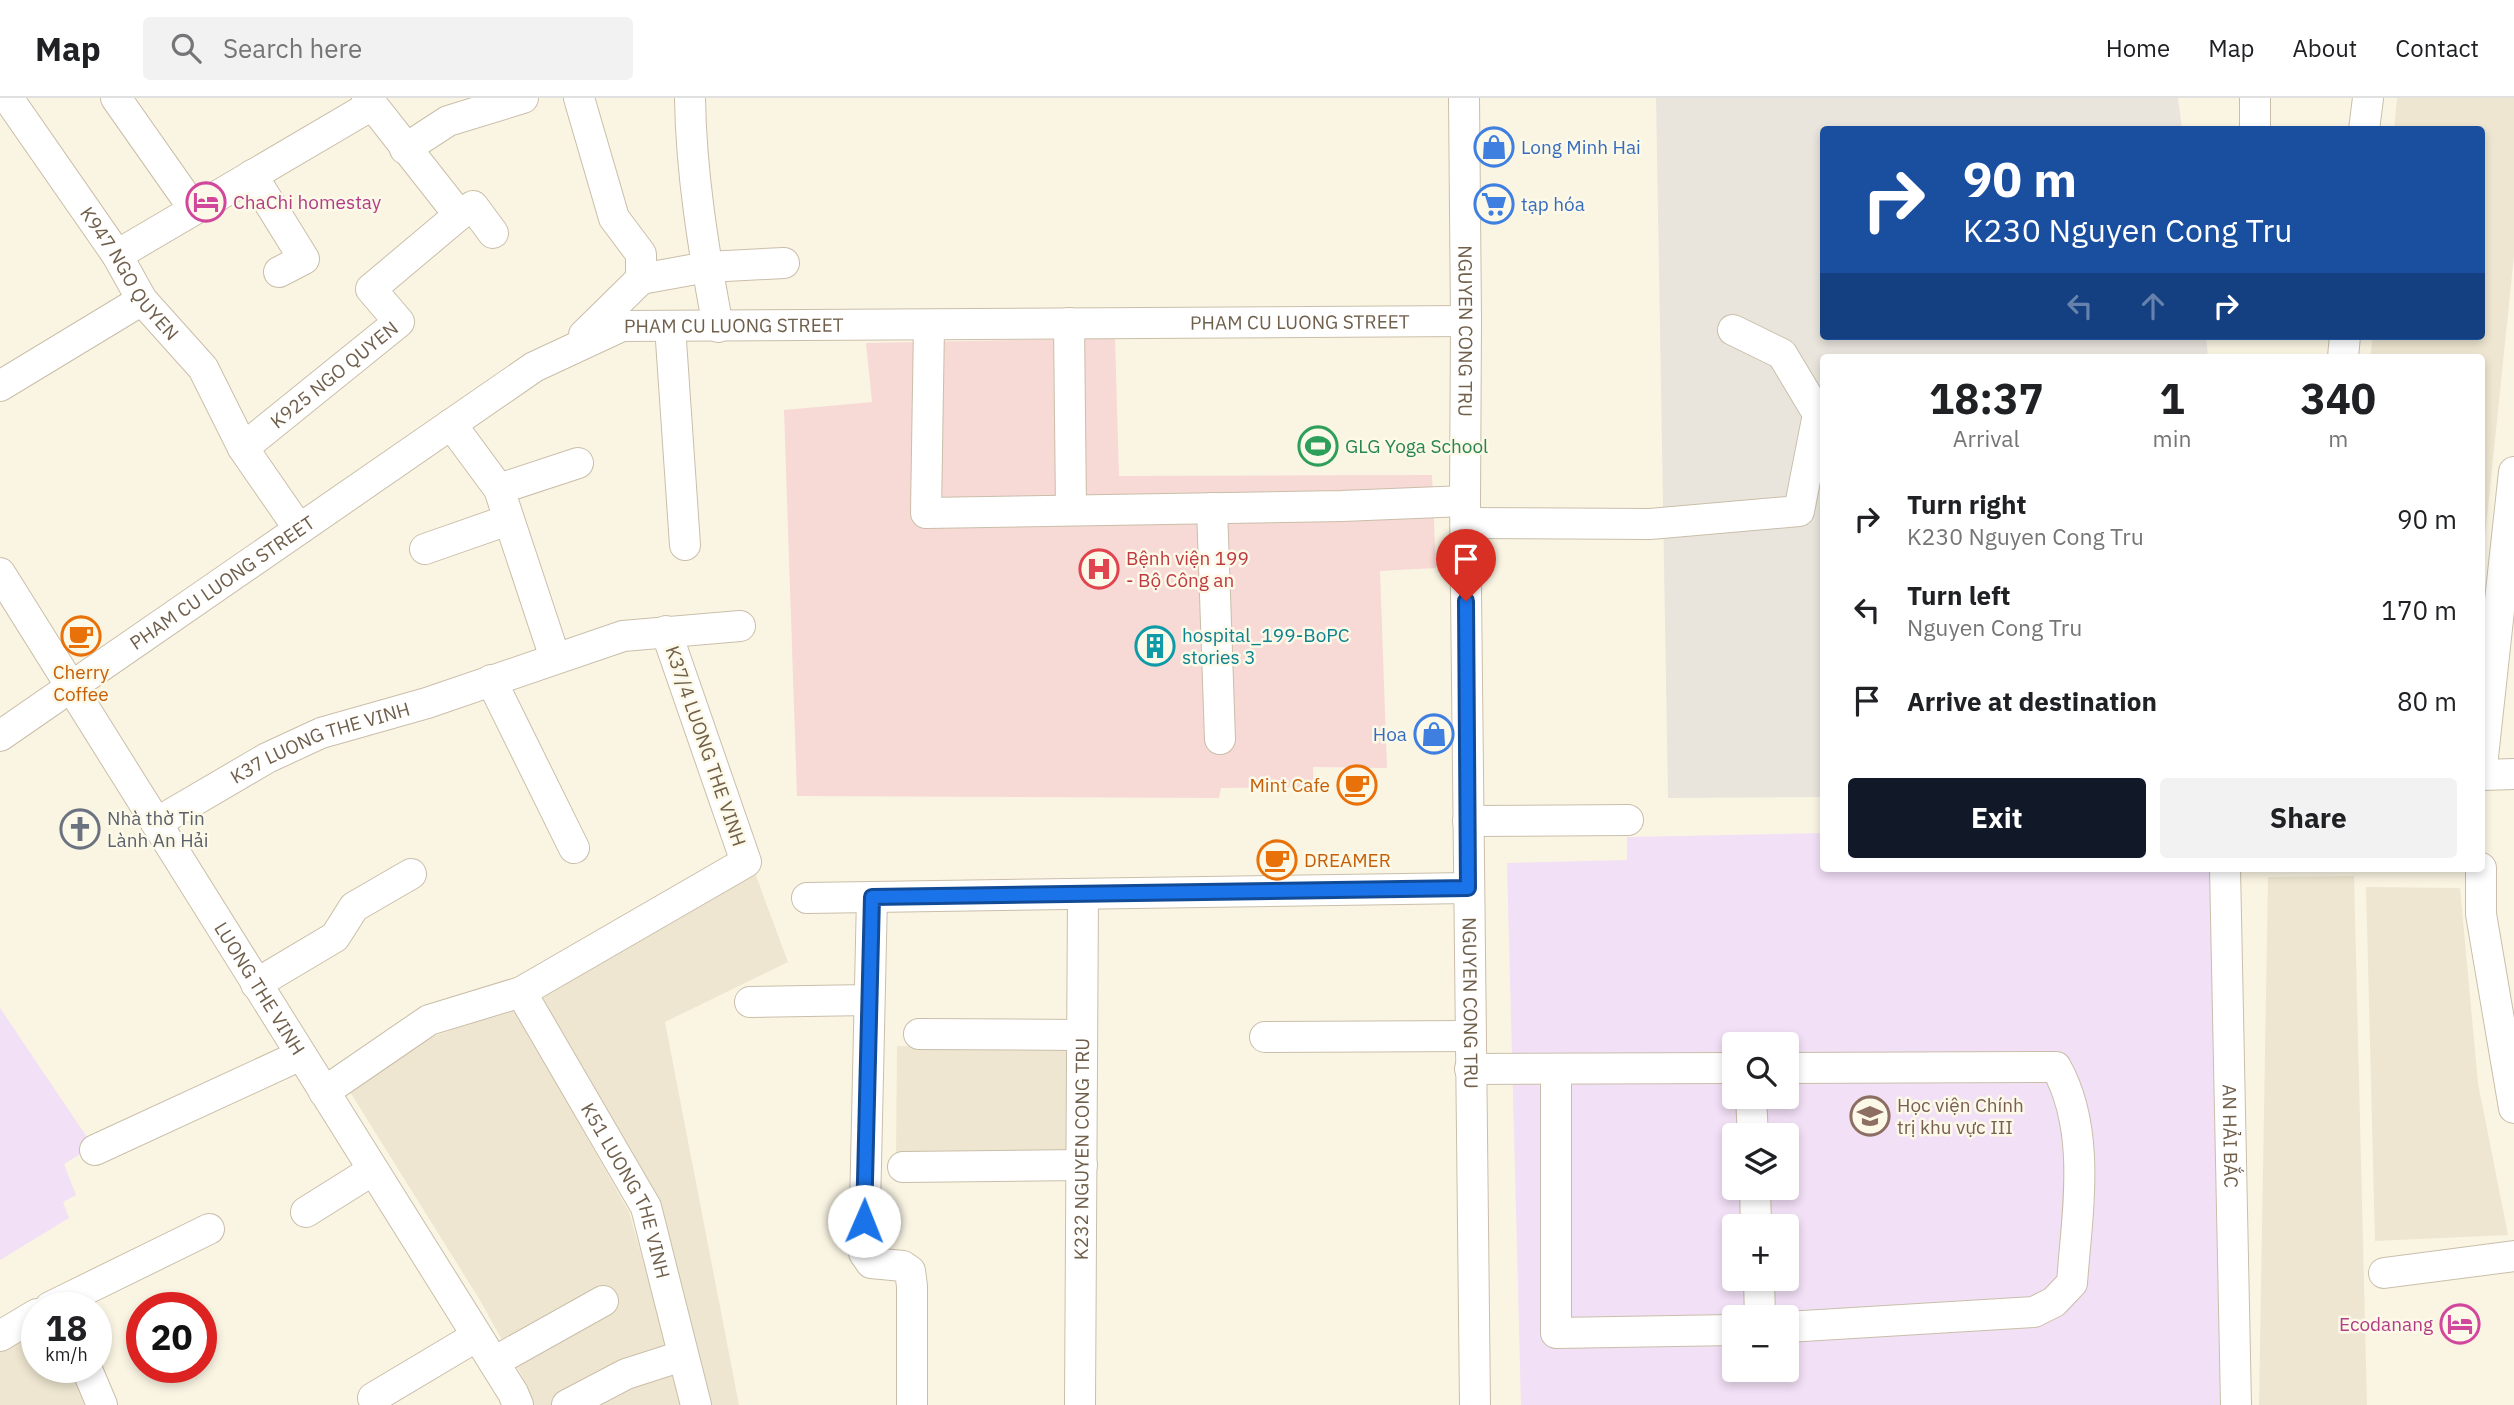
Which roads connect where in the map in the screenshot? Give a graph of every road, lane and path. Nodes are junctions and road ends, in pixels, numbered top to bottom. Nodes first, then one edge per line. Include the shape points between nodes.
1 (116, 98) edge
2 (523, 98) edge
3 (579, 98) edge
4 (690, 98) edge
5 (1464, 98) edge
6 (2255, 98) edge
7 (2368, 98) edge
8 (9, 102) edge
9 (369, 102) edge
10 (2255, 126) edge
11 (2364, 126) edge
12 (405, 149) junction
13 (252, 175) junction
14 (194, 209) junction
15 (459, 215) junction
16 (493, 233) dead end
17 (117, 255) junction
18 (784, 263) dead end
19 (707, 267) junction
20 (279, 272) dead end
21 (641, 279) junction
22 (142, 300) junction
23 (1466, 321) junction
24 (1069, 323) junction
25 (929, 325) junction
26 (670, 326) junction
27 (718, 327) junction
28 (1733, 330) dead end
29 (568, 351) junction
30 (0, 386) edge
31 (451, 424) junction
32 (243, 448) junction
33 (578, 463) dead end
34 (2514, 472) edge
35 (499, 489) junction
36 (1212, 508) junction
37 (1071, 510) junction
38 (1465, 512) junction
39 (508, 520) junction
40 (299, 529) junction
41 (684, 545) dead end
42 (425, 549) dead end
43 (0, 573) edge
44 (740, 626) dead end
45 (666, 631) junction
46 (555, 658) junction
47 (491, 680) junction
48 (70, 687) junction
49 (0, 736) edge
50 (2485, 738) edge
51 (1220, 739) dead end
52 (2514, 774) edge
53 (2485, 775) edge
54 (1628, 820) dead end
55 (1468, 821) junction
56 (156, 823) junction
57 (573, 848) dead end
58 (2225, 872) edge
59 (2481, 872) edge
60 (411, 874) dead end
61 (1468, 888) junction
62 (1083, 894) junction
63 (872, 897) junction
64 (807, 898) dead end
65 (256, 984) junction
66 (521, 992) junction
67 (869, 1000) junction
68 (750, 1002) dead end
69 (919, 1034) dead end
70 (1082, 1035) junction
71 (1470, 1036) junction
72 (1265, 1037) dead end
73 (300, 1055) junction
74 (1722, 1068) edge
75 (1799, 1068) edge
76 (1470, 1069) junction
77 (1556, 1069) junction
78 (324, 1093) junction
79 (2514, 1108) edge
80 (95, 1150) dead end
81 (1082, 1165) junction
82 (903, 1167) dead end
83 (373, 1170) junction
84 (306, 1212) dead end
85 (209, 1229) dead end
86 (2514, 1256) edge
87 (2384, 1273) dead end
88 (84, 1292) edge
89 (603, 1301) dead end
90 (21, 1325) edge
91 (1799, 1326) edge
92 (1722, 1330) edge
93 (0, 1336) edge
94 (477, 1336) junction
95 (682, 1356) junction
96 (494, 1362) junction
97 (93, 1383) edge
98 (373, 1398) dead end
99 (102, 1405) edge
100 (518, 1405) edge
101 (567, 1405) edge
102 (696, 1405) edge
103 (912, 1405) edge
104 (1080, 1405) edge
105 (1475, 1405) edge
106 (2236, 1405) edge

1 - 14 street
2 - 12 street via 448,121
3 - 21 street via 614,218 641,254
4 - 19 street
5 - 23 street, NGUYEN CONG TRU
6 - 10 street
7 - 11 street
8 - 17 street, K947 NGO QUYEN
9 - 12 street
9 - 13 street
12 - 15 street
13 - 14 street
13 - 20 street via 304,259
14 - 17 street
15 - 16 street via 473,205
15 - 32 street, K925 NGO QUYEN via 371,289 399,322
17 - 22 street, K947 NGO QUYEN
18 - 19 street
19 - 21 street
19 - 27 street
21 - 29 street
22 - 30 street
22 - 32 street, K947 NGO QUYEN via 202,368
23 - 24 street, PHAM CU LUONG STREET
23 - 38 street, NGUYEN CONG TRU
24 - 25 street, PHAM CU LUONG STREET
24 - 37 street
25 - 27 street, PHAM CU LUONG STREET
25 - 37 street via 926,513
26 - 27 street, PHAM CU LUONG STREET
26 - 29 street, PHAM CU LUONG STREET via 622,326
26 - 41 street
28 - 38 street via 1782,354 1818,414 1799,511 1650,524
29 - 31 street, PHAM CU LUONG STREET via 534,367
31 - 35 street
31 - 40 street, PHAM CU LUONG STREET
32 - 40 street, K947 NGO QUYEN
33 - 35 street
34 - 50 street
35 - 39 street
36 - 37 street
36 - 38 street
36 - 51 street
38 - 55 street, NGUYEN CONG TRU
39 - 42 street
39 - 46 street
40 - 48 street, PHAM CU LUONG STREET
43 - 48 street, LUONG THE VINH
44 - 45 street, K37 LUONG THE VINH
45 - 46 street, K37 LUONG THE VINH via 623,636
45 - 66 street, K37/4 LUONG THE VINH via 746,862
46 - 47 street, K37 LUONG THE VINH
47 - 56 street, K37 LUONG THE VINH via 321,733 267,758
47 - 57 street
48 - 49 street, PHAM CU LUONG STREET
48 - 56 street, LUONG THE VINH
52 - 53 street
54 - 55 street
55 - 61 street, NGUYEN CONG TRU
56 - 65 street, LUONG THE VINH
58 - 106 street, AN HẢI BẮC
59 - 79 street via 2481,914
60 - 65 street via 354,906 335,937
61 - 62 street
61 - 71 street, NGUYEN CONG TRU
62 - 63 street
62 - 70 street, K232 NGUYEN CONG TRU
63 - 64 street
63 - 67 street
65 - 73 street, LUONG THE VINH
66 - 78 street via 429,1020
66 - 95 street, K51 LUONG THE VINH via 646,1207
67 - 68 street
67 - 103 street via 864,1253 871,1263 910,1271
69 - 70 street
70 - 81 street, K232 NGUYEN CONG TRU
71 - 72 street
71 - 76 street, NGUYEN CONG TRU
73 - 78 street, LUONG THE VINH
73 - 80 street
74 - 77 street
75 - 91 street via 2056,1067 2067,1086 2078,1132 2072,1283 2054,1302 2034,1312
76 - 77 street
76 - 105 street, NGUYEN CONG TRU
77 - 92 street via 1556,1334
78 - 83 street, LUONG THE VINH
81 - 82 street
81 - 104 street, K232 NGUYEN CONG TRU
83 - 84 street
83 - 94 street, LUONG THE VINH
85 - 88 street
86 - 87 street
89 - 96 street
90 - 93 street
94 - 96 street, LUONG THE VINH
94 - 98 street
95 - 101 street via 626,1374
95 - 102 street, K51 LUONG THE VINH
96 - 100 street, LUONG THE VINH
97 - 99 street

